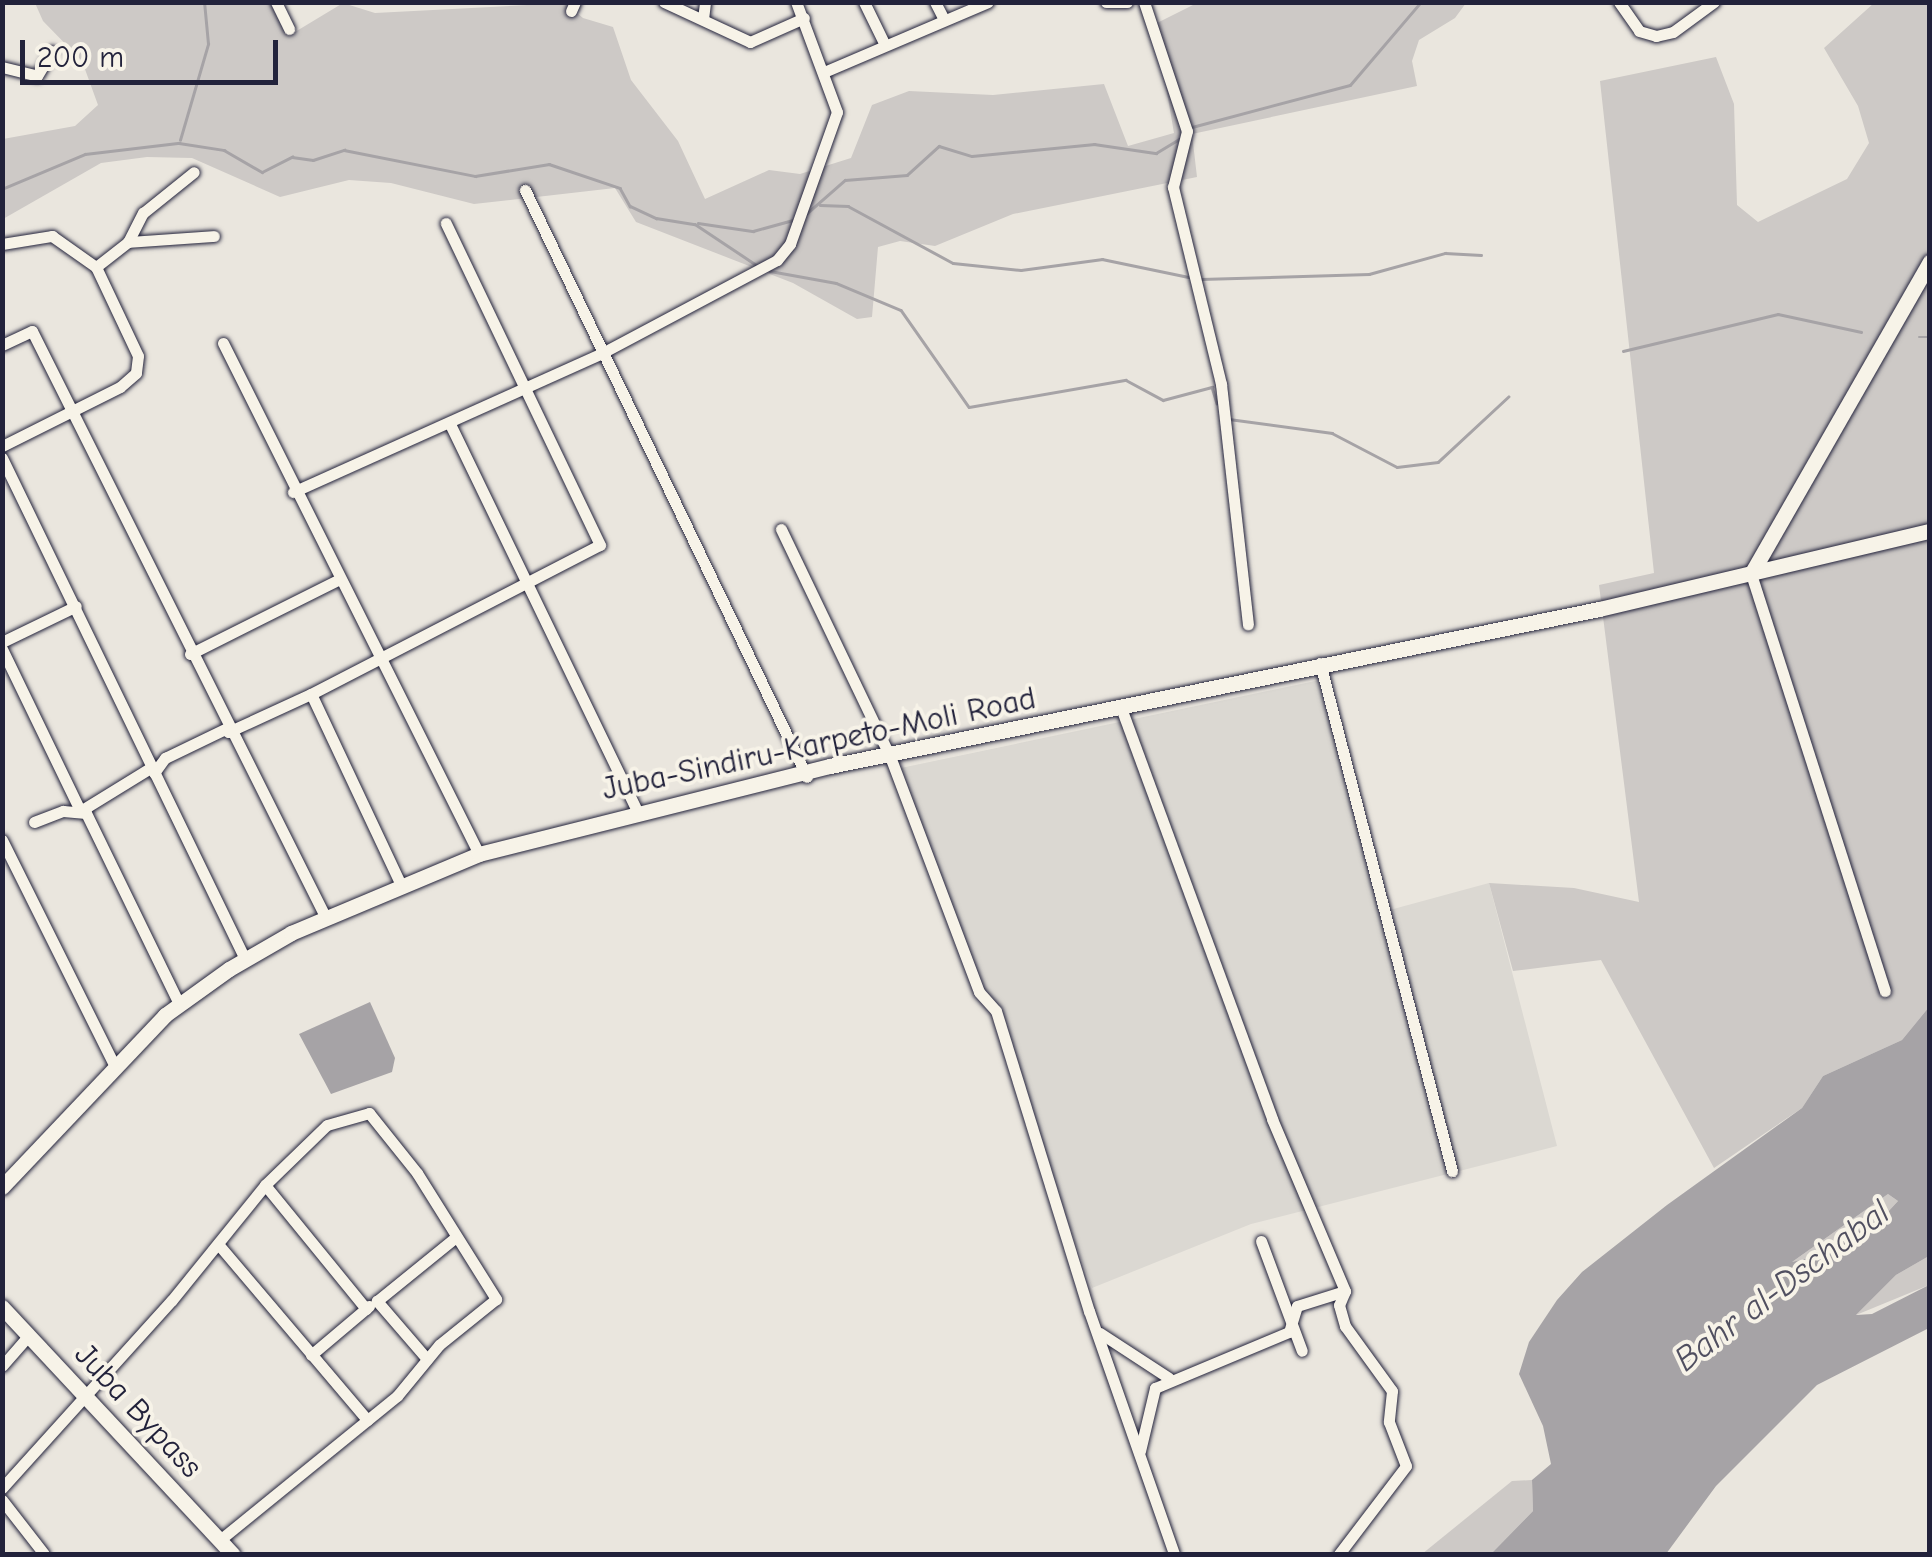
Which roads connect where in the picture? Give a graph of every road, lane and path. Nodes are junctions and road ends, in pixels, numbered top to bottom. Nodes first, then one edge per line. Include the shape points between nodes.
1 (276, 2) edge
2 (664, 2) edge
3 (705, 2) edge
4 (796, 2) edge
5 (864, 2) edge
6 (935, 2) edge
7 (988, 2) edge
8 (1106, 2) edge
9 (1127, 2) edge
10 (1144, 2) edge
11 (1619, 2) edge
12 (1714, 2) edge
13 (804, 18) junction
14 (703, 19) junction
15 (944, 20) junction
16 (289, 29) dead end
17 (885, 45) junction
18 (52, 51) dead end
19 (2, 67) edge
20 (824, 72) junction
21 (194, 172) dead end
22 (525, 190) dead end
23 (446, 223) dead end
24 (214, 236) dead end
25 (128, 242) junction
26 (2, 244) edge
27 (1930, 262) edge
28 (96, 268) junction
29 (223, 344) dead end
30 (2, 345) edge
31 (604, 352) junction
32 (527, 388) junction
33 (450, 424) junction
34 (2, 446) edge
35 (2, 458) edge
36 (293, 492) junction
37 (781, 529) dead end
38 (1930, 530) edge
39 (1751, 574) junction
40 (338, 580) junction
41 (527, 581) junction
42 (76, 606) junction
43 (1248, 624) dead end
44 (2, 646) edge
45 (190, 654) junction
46 (379, 659) junction
47 (1320, 662) junction
48 (311, 694) junction
49 (1120, 704) junction
50 (227, 730) junction
51 (892, 758) junction
52 (153, 770) junction
53 (807, 777) junction
54 (81, 810) junction
55 (638, 813) junction
56 (34, 822) dead end
57 (2, 840) edge
58 (478, 854) junction
59 (401, 884) junction
60 (326, 918) junction
61 (245, 959) junction
62 (1885, 991) dead end
63 (179, 1004) junction
64 (115, 1067) junction
65 (1452, 1172) dead end
66 (266, 1185) junction
67 (2, 1187) edge
68 (456, 1237) junction
69 (1261, 1242) dead end
70 (218, 1244) junction
71 (1345, 1292) junction
72 (372, 1305) junction
73 (2, 1307) edge
74 (1100, 1332) junction
75 (1290, 1332) junction
76 (29, 1335) junction
77 (1302, 1352) dead end
78 (311, 1355) junction
79 (428, 1359) junction
80 (2, 1366) edge
81 (1169, 1378) junction
82 (85, 1393) junction
83 (367, 1420) junction
84 (1140, 1453) junction
85 (2, 1488) edge
86 (2, 1500) edge
87 (220, 1540) junction
88 (44, 1554) edge
89 (232, 1554) edge
90 (1174, 1554) edge
91 (1339, 1554) edge

1 - 16 street
2 - 14 street
3 - 14 street
4 - 13 street
5 - 17 street
6 - 15 street
7 - 15 street
8 - 9 street
10 - 43 street via 1187,130 1173,187 1221,384
11 - 12 street via 1639,31 1656,36 1673,32
13 - 14 street via 750,42
13 - 20 street
15 - 17 street
17 - 20 street
18 - 19 street via 37,76
20 - 31 street via 837,112 790,244 744,280
21 - 25 street via 142,213
22 - 31 street
23 - 32 street
24 - 25 street
25 - 28 street
26 - 28 street via 52,236
27 - 39 main road
28 - 34 street via 138,356 136,373
29 - 36 street
30 - 45 street via 32,331
31 - 32 street
31 - 53 street
32 - 33 street
32 - 41 street via 600,545
33 - 36 street
33 - 41 street
35 - 42 street
36 - 40 street
37 - 51 street
38 - 39 main road, Juba-Sindiru-Karpeto-Moli Road
39 - 47 main road, Juba-Sindiru-Karpeto-Moli Road
39 - 62 street
40 - 45 street
40 - 46 street
41 - 46 street
41 - 55 street
42 - 44 street
42 - 52 street
44 - 54 street
45 - 50 street
46 - 48 street
46 - 58 street
47 - 49 main road, Juba-Sindiru-Karpeto-Moli Road
47 - 65 street
48 - 50 street
48 - 59 street
49 - 51 main road, Juba-Sindiru-Karpeto-Moli Road
49 - 71 street via 1272,1119
50 - 52 street
50 - 60 street
51 - 53 main road, Juba-Sindiru-Karpeto-Moli Road via 830,766
51 - 74 street via 979,992 996,1012
52 - 54 street
52 - 61 street
53 - 55 main road, Juba-Sindiru-Karpeto-Moli Road
54 - 56 street
54 - 63 street
55 - 58 main road, Juba-Sindiru-Karpeto-Moli Road
57 - 64 street
58 - 59 main road, Juba-Sindiru-Karpeto-Moli Road
59 - 60 main road, Juba-Sindiru-Karpeto-Moli Road
60 - 61 main road, Juba-Sindiru-Karpeto-Moli Road
61 - 63 main road, Juba-Sindiru-Karpeto-Moli Road
63 - 64 main road, Juba-Sindiru-Karpeto-Moli Road
64 - 67 main road, Juba-Sindiru-Karpeto-Moli Road
66 - 68 street via 328,1126 369,1112
66 - 70 street
66 - 72 street
68 - 72 street
68 - 79 street via 496,1298
69 - 75 street
70 - 78 street
70 - 82 street
71 - 75 street via 1297,1306
71 - 91 street via 1339,1305 1345,1326 1392,1391 1389,1422 1406,1466
72 - 78 street
72 - 79 street
73 - 76 main road, Juba Bypass
74 - 81 street
74 - 84 street
75 - 77 street
75 - 81 street via 1225,1355 1188,1378
76 - 80 street
76 - 82 main road, Juba Bypass
78 - 83 street
79 - 83 street
81 - 84 street via 1148,1401
82 - 85 street
82 - 87 main road, Juba Bypass
83 - 87 street
84 - 90 street
86 - 88 street
87 - 89 main road, Juba Bypass

